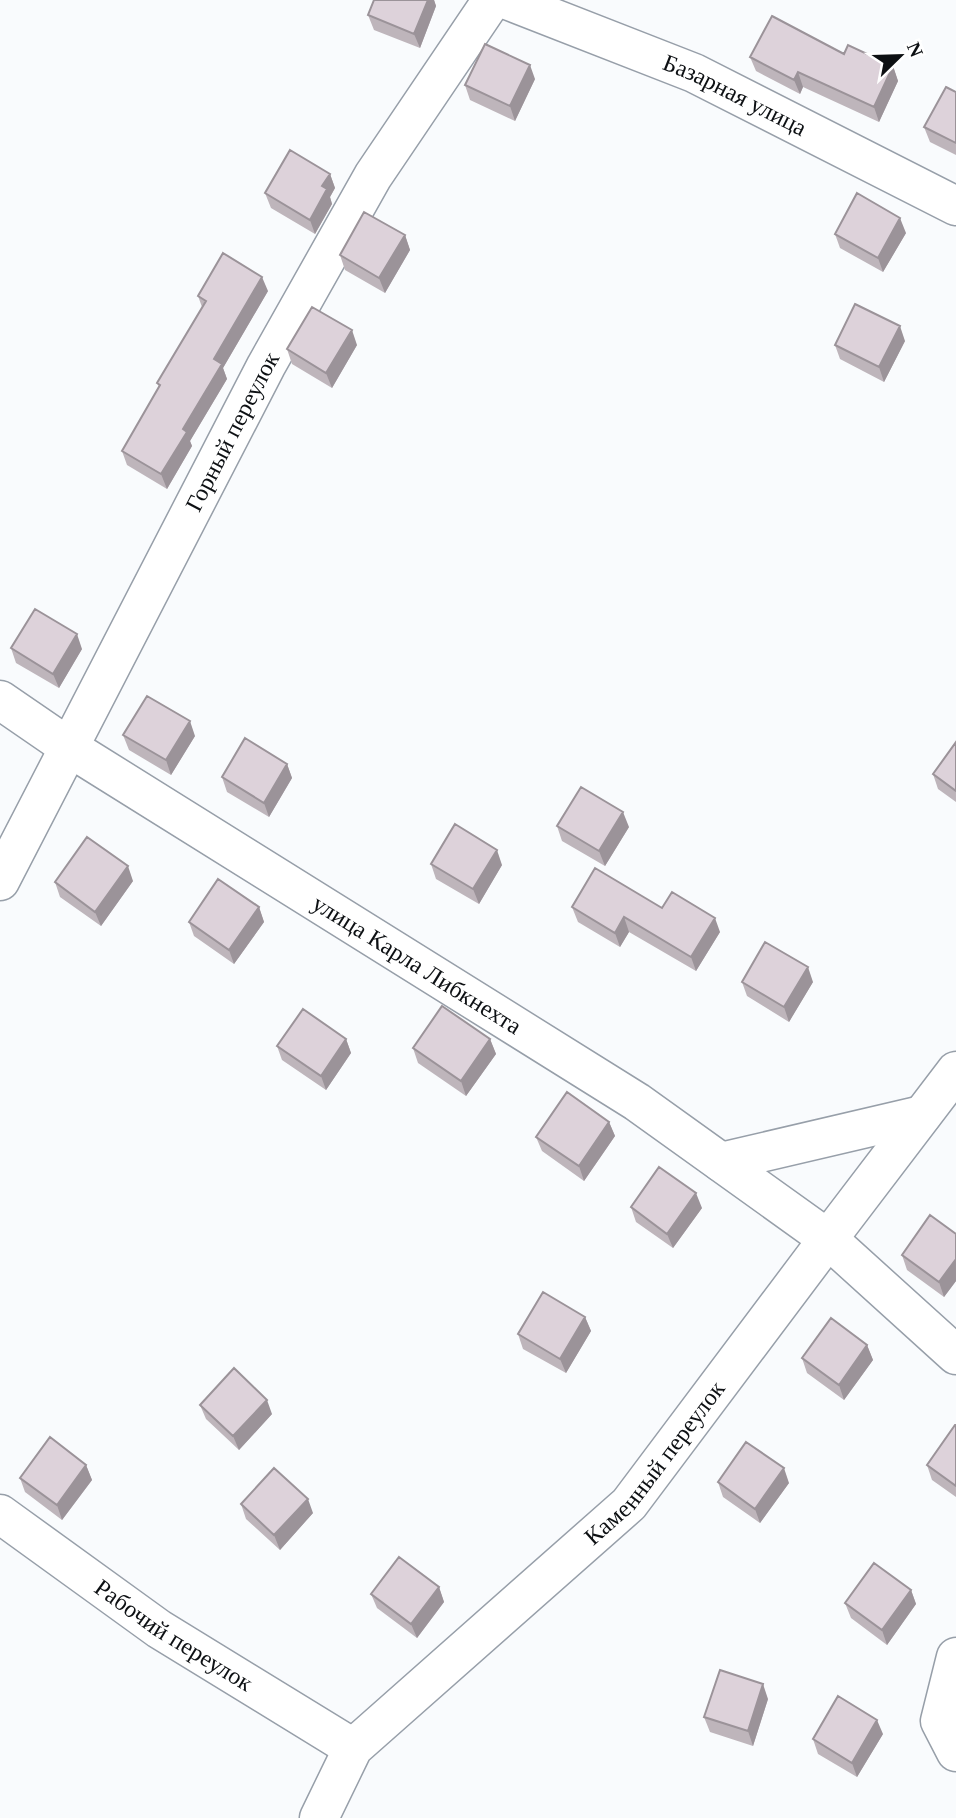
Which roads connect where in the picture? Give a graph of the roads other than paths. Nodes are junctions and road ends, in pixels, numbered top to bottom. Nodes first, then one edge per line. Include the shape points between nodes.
1 (492, 0) edge
2 (507, 0) edge
3 (956, 206) edge
4 (0, 700) edge
5 (70, 748) junction
6 (0, 881) edge
7 (956, 1071) edge
8 (922, 1115) junction
9 (721, 1162) junction
10 (828, 1239) junction
11 (956, 1355) edge
12 (0, 1514) edge
13 (956, 1657) edge
14 (353, 1748) junction
15 (956, 1752) edge
16 (319, 1818) edge

1 - 5 street, Горный переулок via 373,176 299,306
2 - 3 street, Базарная улица via 694,73
4 - 5 street, улица Карла Либкнехта
5 - 6 street, Горный переулок
5 - 9 street, улица Карла Либкнехта via 637,1102
7 - 8 street, Каменный переулок
8 - 9 street
8 - 10 street, Каменный переулок
9 - 10 street, улица Карла Либкнехта
10 - 11 street, улица Карла Либкнехта
10 - 14 street, Каменный переулок via 629,1504
12 - 14 street, Рабочий переулок via 159,1629
13 - 15 street via 940,1721
14 - 16 street, Каменный переулок

